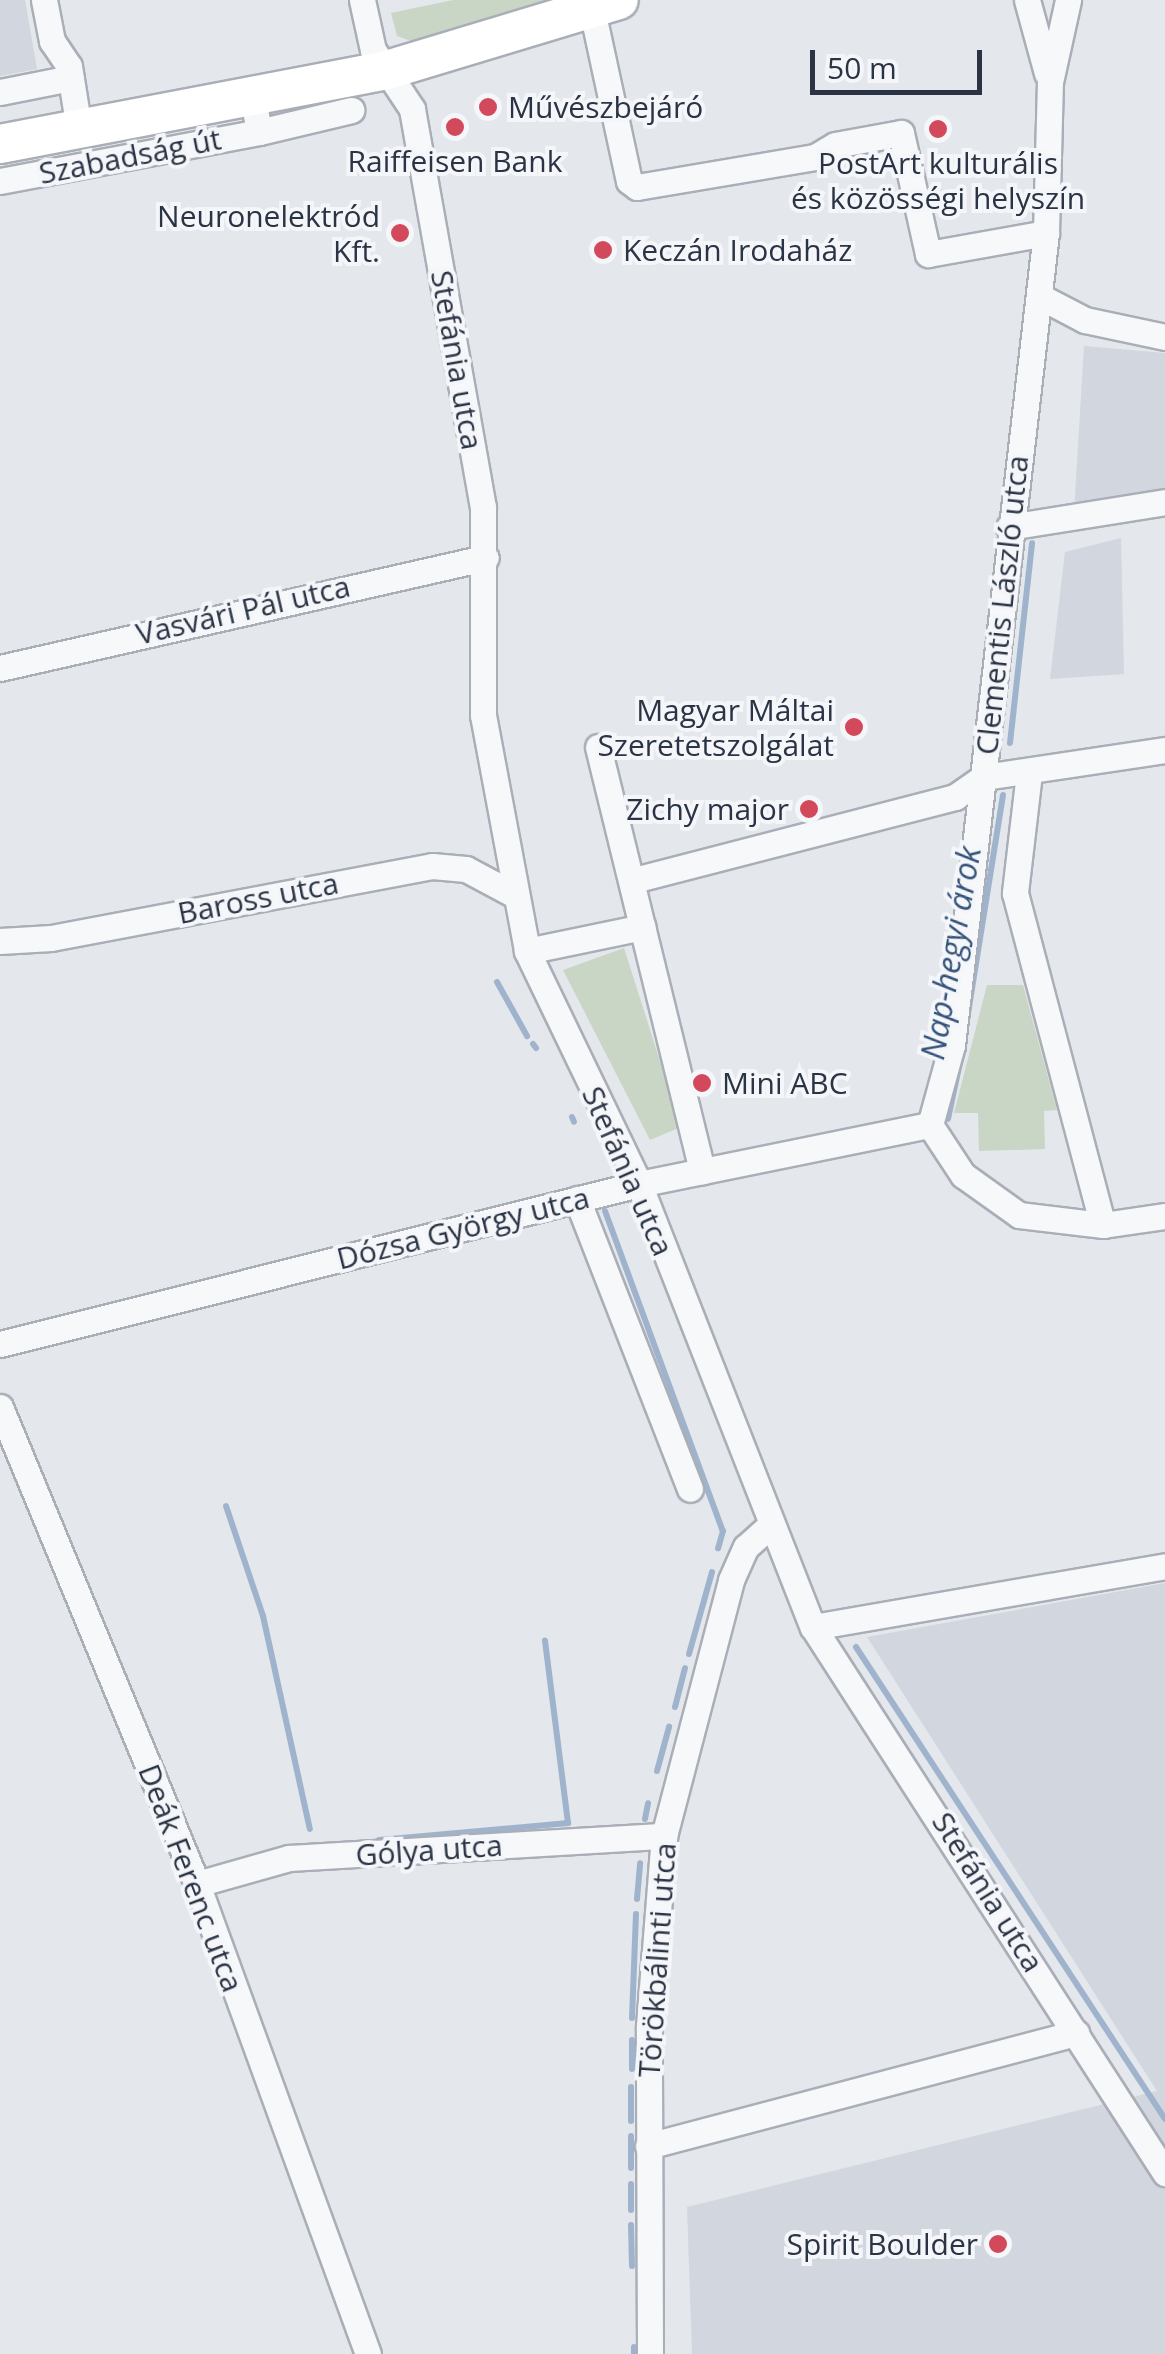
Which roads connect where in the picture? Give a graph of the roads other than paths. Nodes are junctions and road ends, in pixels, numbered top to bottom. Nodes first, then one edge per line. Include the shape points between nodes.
1 (44, 0) edge
2 (362, 0) edge
3 (1027, 0) edge
4 (1068, 0) edge
5 (605, 5) edge
6 (387, 70) junction
7 (71, 78) junction
8 (1050, 82) junction
9 (0, 92) edge
10 (351, 110) dead end
11 (256, 116) junction
12 (79, 129) junction
13 (0, 144) edge
14 (0, 180) edge
15 (1046, 233) junction
16 (1039, 296) junction
17 (1165, 337) edge
18 (1165, 502) edge
19 (1009, 526) junction
20 (486, 558) junction
21 (0, 668) edge
22 (598, 747) dead end
23 (1165, 750) edge
24 (1029, 773) junction
25 (984, 777) junction
26 (634, 880) junction
27 (511, 893) junction
28 (643, 927) junction
29 (0, 941) edge
30 (526, 951) junction
31 (930, 1125) junction
32 (702, 1170) junction
33 (639, 1184) junction
34 (577, 1199) junction
35 (1165, 1216) edge
36 (1104, 1225) junction
37 (0, 1344) edge
38 (0, 1407) edge
39 (690, 1489) dead end
40 (768, 1527) junction
41 (1165, 1566) edge
42 (813, 1628) junction
43 (664, 1836) junction
44 (197, 1884) junction
45 (1076, 2032) junction
46 (648, 2146) junction
47 (1165, 2172) edge
48 (368, 2354) edge
49 (650, 2354) edge

1 - 7 street via 52,41
2 - 6 street, Stefánia utca via 373,50
3 - 8 street, Clementis László utca
4 - 8 street, Clementis László utca
5 - 6 main road, Szabadság út
5 - 15 street via 628,181 637,187 815,157 835,144 902,133 920,243 932,255
6 - 11 main road, Szabadság út
6 - 20 street, Stefánia utca via 412,109
7 - 9 street
7 - 12 street
8 - 15 street, Clementis László utca
10 - 11 street, Szabadság út
11 - 12 main road, Szabadság út
11 - 14 street, Szabadság út
12 - 13 main road, Szabadság út
15 - 16 street, Clementis László utca
16 - 17 street via 1085,320
16 - 19 street, Clementis László utca
18 - 19 street
19 - 25 street, Clementis László utca
20 - 21 street, Vasvári Pál utca
20 - 27 street, Stefánia utca via 483,715
22 - 26 street
23 - 24 street
24 - 25 street
24 - 36 street, Clementis László utca via 1015,894
25 - 26 street via 954,797
25 - 31 street, Clementis László utca via 952,1044
26 - 28 street
27 - 29 street, Baross utca via 466,870 432,866 50,938
27 - 30 street, Stefánia utca
28 - 30 street
28 - 32 street
30 - 33 street, Stefánia utca
31 - 32 street, Dózsa György utca
31 - 36 street via 941,1149 992,1201 1019,1215
32 - 33 street, Dózsa György utca
33 - 34 street, Dózsa György utca
33 - 40 street, Stefánia utca
34 - 37 street, Dózsa György utca
34 - 39 street
35 - 36 street
38 - 44 street, Deák Ferenc utca
40 - 42 street, Stefánia utca
40 - 43 street, Törökbálinti utca via 746,1547 730,1580
41 - 42 street
42 - 45 street, Stefánia utca
43 - 44 street, Gólya utca via 290,1858
43 - 46 street, Törökbálinti utca via 652,1965
44 - 48 street, Deák Ferenc utca
45 - 46 street
45 - 47 street, Stefánia utca
46 - 49 street, Törökbálinti utca

